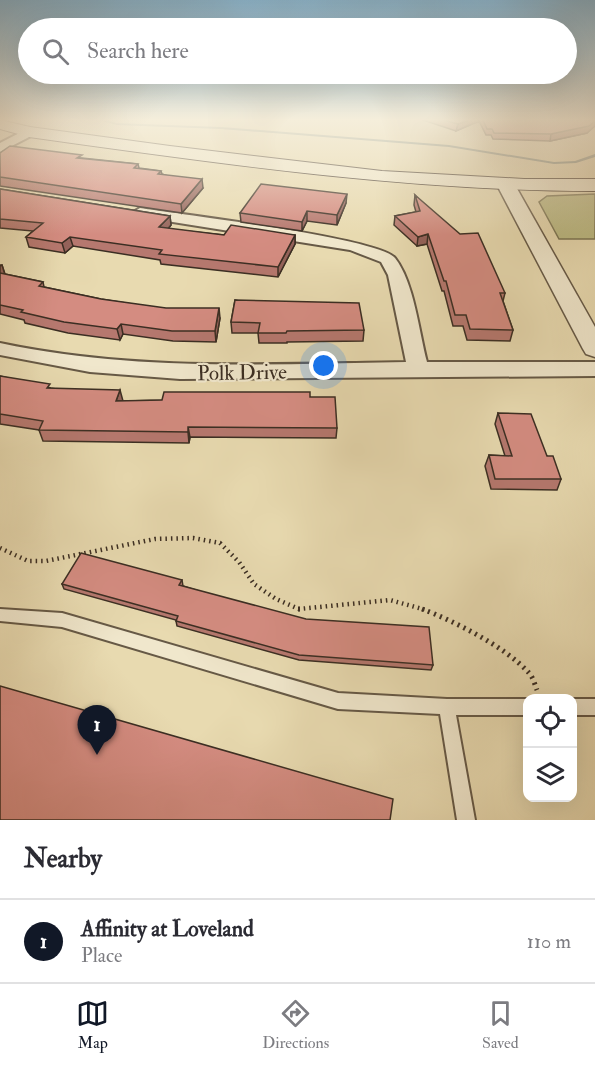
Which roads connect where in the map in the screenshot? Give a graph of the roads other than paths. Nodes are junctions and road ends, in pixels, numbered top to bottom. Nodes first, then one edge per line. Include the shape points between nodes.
1 (237, 158) edge
2 (506, 185) junction
3 (595, 185) edge
4 (129, 212) edge
5 (0, 349) edge
6 (595, 349) edge
7 (418, 369) junction
8 (595, 369) edge
9 (0, 615) edge
10 (447, 706) junction
11 (523, 707) edge
12 (577, 707) edge
13 (595, 707) edge
14 (466, 820) edge

1 - 2 main road via 386,177
2 - 3 main road
2 - 6 street
4 - 7 street via 339,244 382,256 397,275
5 - 7 street, Polk Drive via 71,364 156,372
7 - 8 street, Polk Drive
9 - 10 lane via 62,620 338,701
10 - 11 lane
10 - 14 lane
12 - 13 lane

